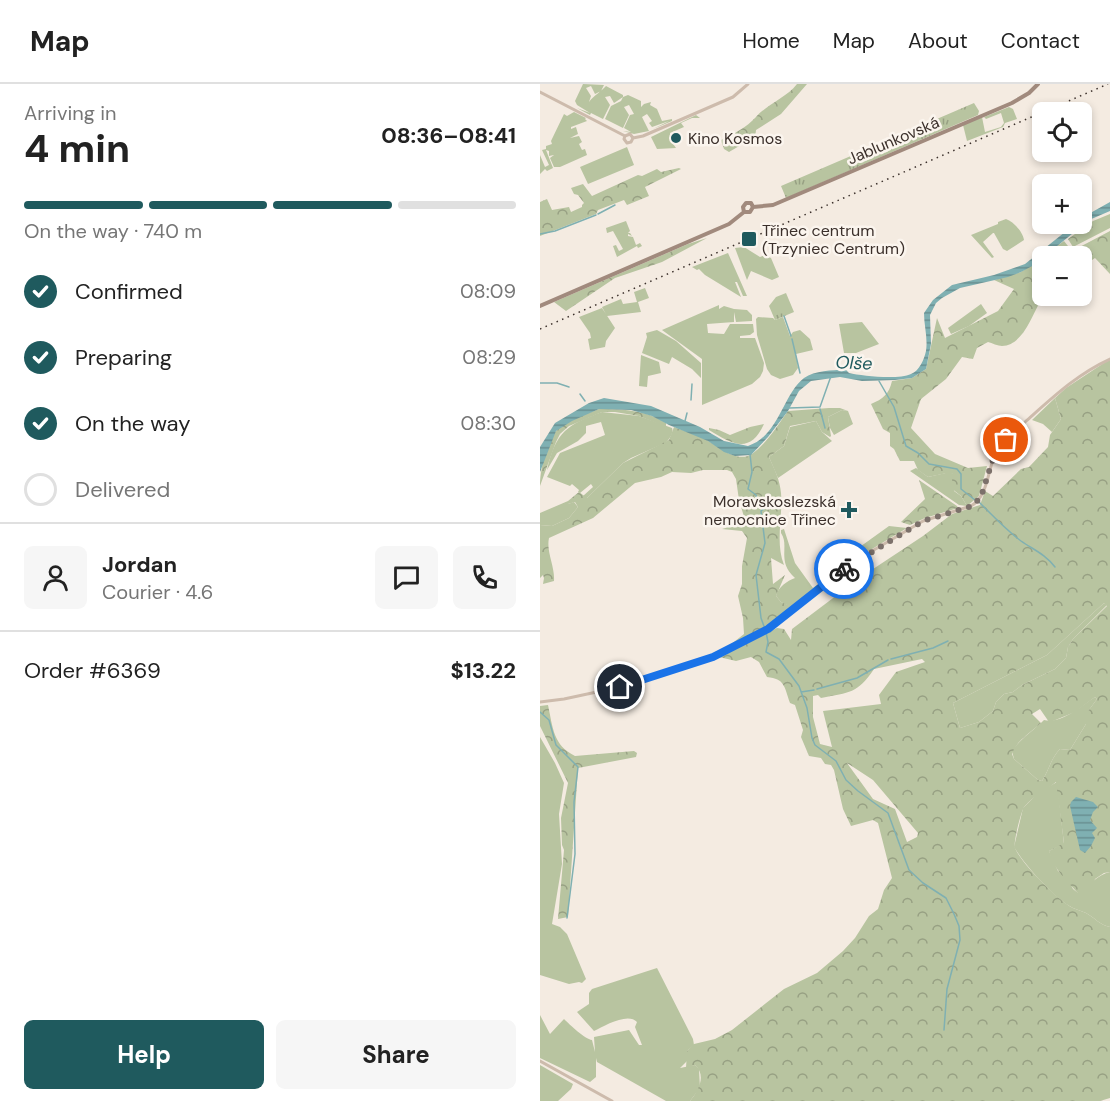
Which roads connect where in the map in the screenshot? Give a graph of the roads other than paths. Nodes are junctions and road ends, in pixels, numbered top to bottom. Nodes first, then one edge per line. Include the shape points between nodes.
1 (748, 84) edge
2 (1038, 84) edge
3 (540, 92) edge
4 (625, 136) junction
5 (633, 138) junction
6 (753, 207) junction
7 (744, 212) junction
8 (540, 306) edge
9 (1110, 359) edge
10 (540, 702) edge
11 (540, 1060) edge
12 (612, 1101) edge

1 - 5 street via 733,97
2 - 6 main road, Jablunkovská via 1012,103 773,205
3 - 4 street
4 - 5 street via 630,134
4 - 5 street via 627,143
6 - 7 main road, Jablunkovská
6 - 7 main road, Jablunkovská via 746,202
7 - 8 main road, Jablunkovská via 729,224
9 - 10 street via 1074,379 1000,446 983,490 972,506 923,521 858,559 768,629 713,657 591,694
11 - 12 street

